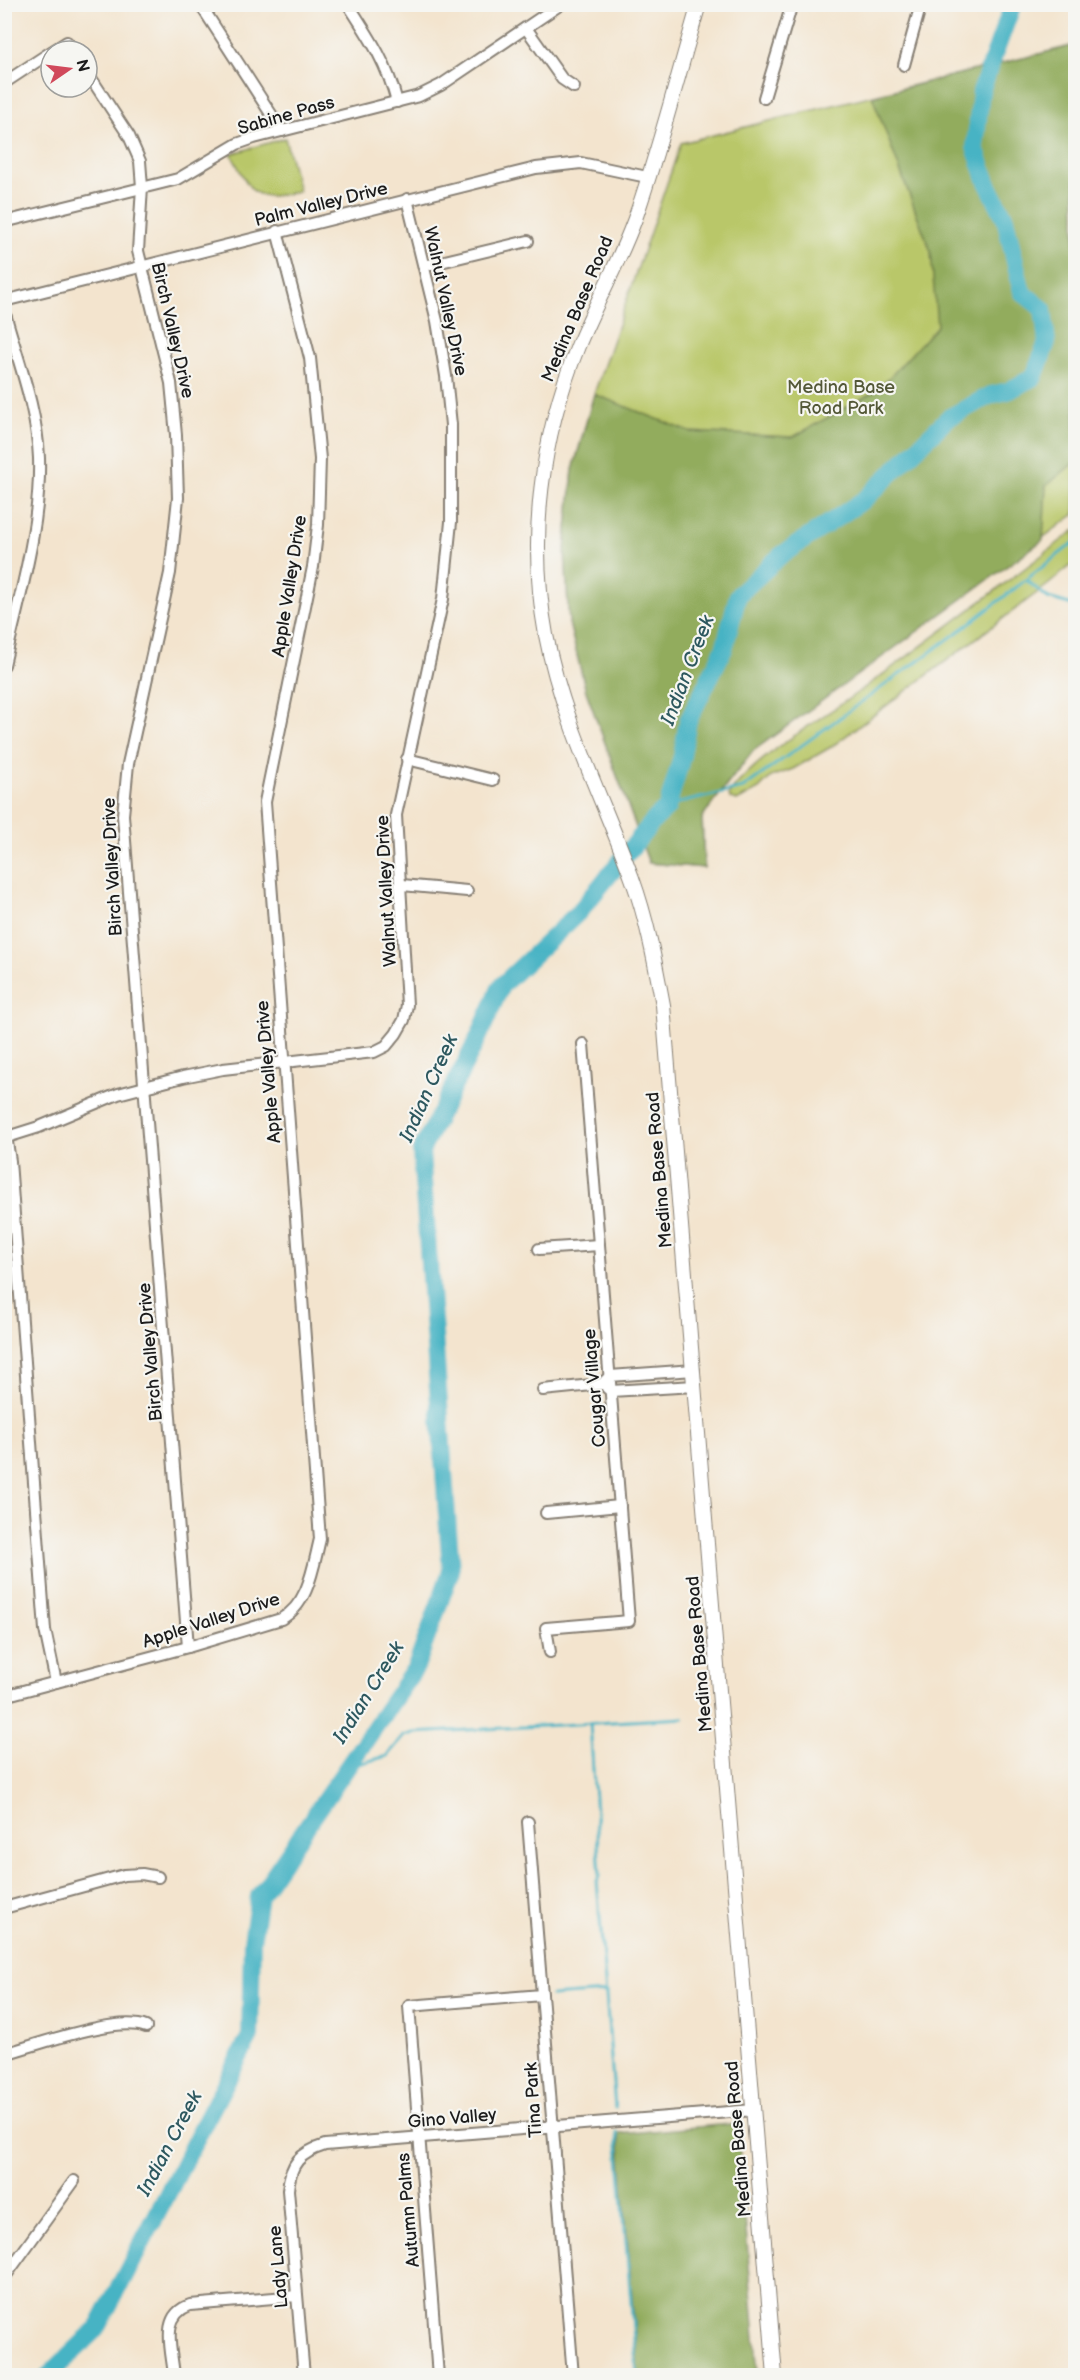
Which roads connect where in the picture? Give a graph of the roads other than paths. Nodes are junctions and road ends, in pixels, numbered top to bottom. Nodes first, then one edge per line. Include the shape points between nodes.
1 (200, 4) edge
2 (348, 4) edge
3 (561, 4) edge
4 (699, 4) edge
5 (792, 4) edge
6 (921, 4) edge
7 (526, 28) junction
8 (39, 60) edge
9 (904, 65) dead end
10 (4, 83) edge
11 (574, 87) dead end
12 (99, 90) edge
13 (764, 98) dead end
14 (397, 102) junction
15 (282, 131) junction
16 (647, 177) junction
17 (142, 187) junction
18 (407, 199) junction
19 (4, 222) edge
20 (277, 231) junction
21 (528, 240) dead end
22 (424, 266) junction
23 (140, 267) junction
24 (4, 301) edge
25 (4, 310) edge
26 (4, 665) edge
27 (407, 759) junction
28 (494, 780) dead end
29 (402, 885) junction
30 (467, 891) dead end
31 (583, 1044) dead end
32 (283, 1063) junction
33 (144, 1087) junction
34 (4, 1123) edge
35 (5, 1138) edge
36 (599, 1245) junction
37 (539, 1249) dead end
38 (694, 1370) junction
39 (607, 1384) junction
40 (695, 1386) junction
41 (543, 1390) dead end
42 (620, 1506) junction
43 (546, 1513) dead end
44 (188, 1647) junction
45 (550, 1652) dead end
46 (56, 1682) junction
47 (4, 1696) edge
48 (528, 1822) dead end
49 (158, 1877) dead end
50 (4, 1908) edge
51 (542, 1995) junction
52 (146, 2027) dead end
53 (4, 2054) edge
54 (754, 2110) junction
55 (551, 2126) junction
56 (419, 2137) junction
57 (300, 2158) joint
58 (74, 2181) dead end
59 (4, 2278) edge
60 (297, 2296) junction
61 (174, 2376) edge
62 (304, 2376) edge
63 (438, 2376) edge
64 (573, 2376) edge
65 (775, 2376) edge

1 - 15 street
2 - 14 street via 380,53
3 - 7 street, Sabine Pass
4 - 16 street, Medina Base Road
5 - 13 street
6 - 9 street
7 - 11 street via 562,79
7 - 14 street, Sabine Pass via 441,85
8 - 10 street
12 - 17 street, Birch Valley Drive via 129,136 140,161
14 - 15 street, Sabine Pass
15 - 17 street, Sabine Pass via 237,144 178,179
16 - 18 street, Palm Valley Drive via 567,163
16 - 38 street, Medina Base Road via 625,243 563,384 551,428 538,515 541,600 554,670 631,877 648,931 663,1005
17 - 19 street, Sabine Pass
17 - 23 street, Birch Valley Drive
18 - 20 street, Palm Valley Drive
18 - 22 street, Walnut Valley Drive
20 - 23 street, Palm Valley Drive
20 - 32 street, Apple Valley Drive via 310,358 320,459 313,567 265,802
21 - 22 street
22 - 27 street, Walnut Valley Drive via 446,376 451,425 451,522 443,598
23 - 24 street, Palm Valley Drive
23 - 33 street, Birch Valley Drive via 175,407 178,498 170,573 124,790
25 - 26 street via 34,424 39,480 35,520
27 - 28 street
27 - 29 street, Walnut Valley Drive via 396,815
29 - 30 street
29 - 32 street, Walnut Valley Drive via 408,985 404,1020 396,1034 374,1052
31 - 36 street, Cougar Village
32 - 33 street, Walnut Valley Drive via 223,1069
32 - 44 street, Apple Valley Drive via 320,1539 307,1587 291,1614
33 - 35 street, Walnut Valley Drive
33 - 44 street, Birch Valley Drive
34 - 35 street
35 - 46 street via 10,1161 45,1630
36 - 37 street
36 - 39 street, Cougar Village
38 - 39 street
38 - 40 street, Medina Base Road
39 - 40 street
39 - 41 street
39 - 42 street, Cougar Village
40 - 54 street, Medina Base Road
42 - 43 street
42 - 45 street, Cougar Village via 629,1621 546,1628
44 - 46 street, Apple Valley Drive
46 - 47 street, Apple Valley Drive
48 - 51 street, Tina Park
49 - 50 street via 124,1875
51 - 55 street, Tina Park
51 - 56 street, Autumn Palms via 409,2006
52 - 53 street via 127,2022
54 - 55 street, Gino Valley
54 - 65 street, Medina Base Road
55 - 56 street, Gino Valley
55 - 64 street, Tina Park
56 - 57 street, Gino Valley via 325,2145
56 - 63 street, Autumn Palms
57 - 60 street, Lady Lane via 292,2170 288,2190
58 - 59 street
60 - 61 street via 190,2305 174,2313 170,2328
60 - 62 street, Lady Lane

